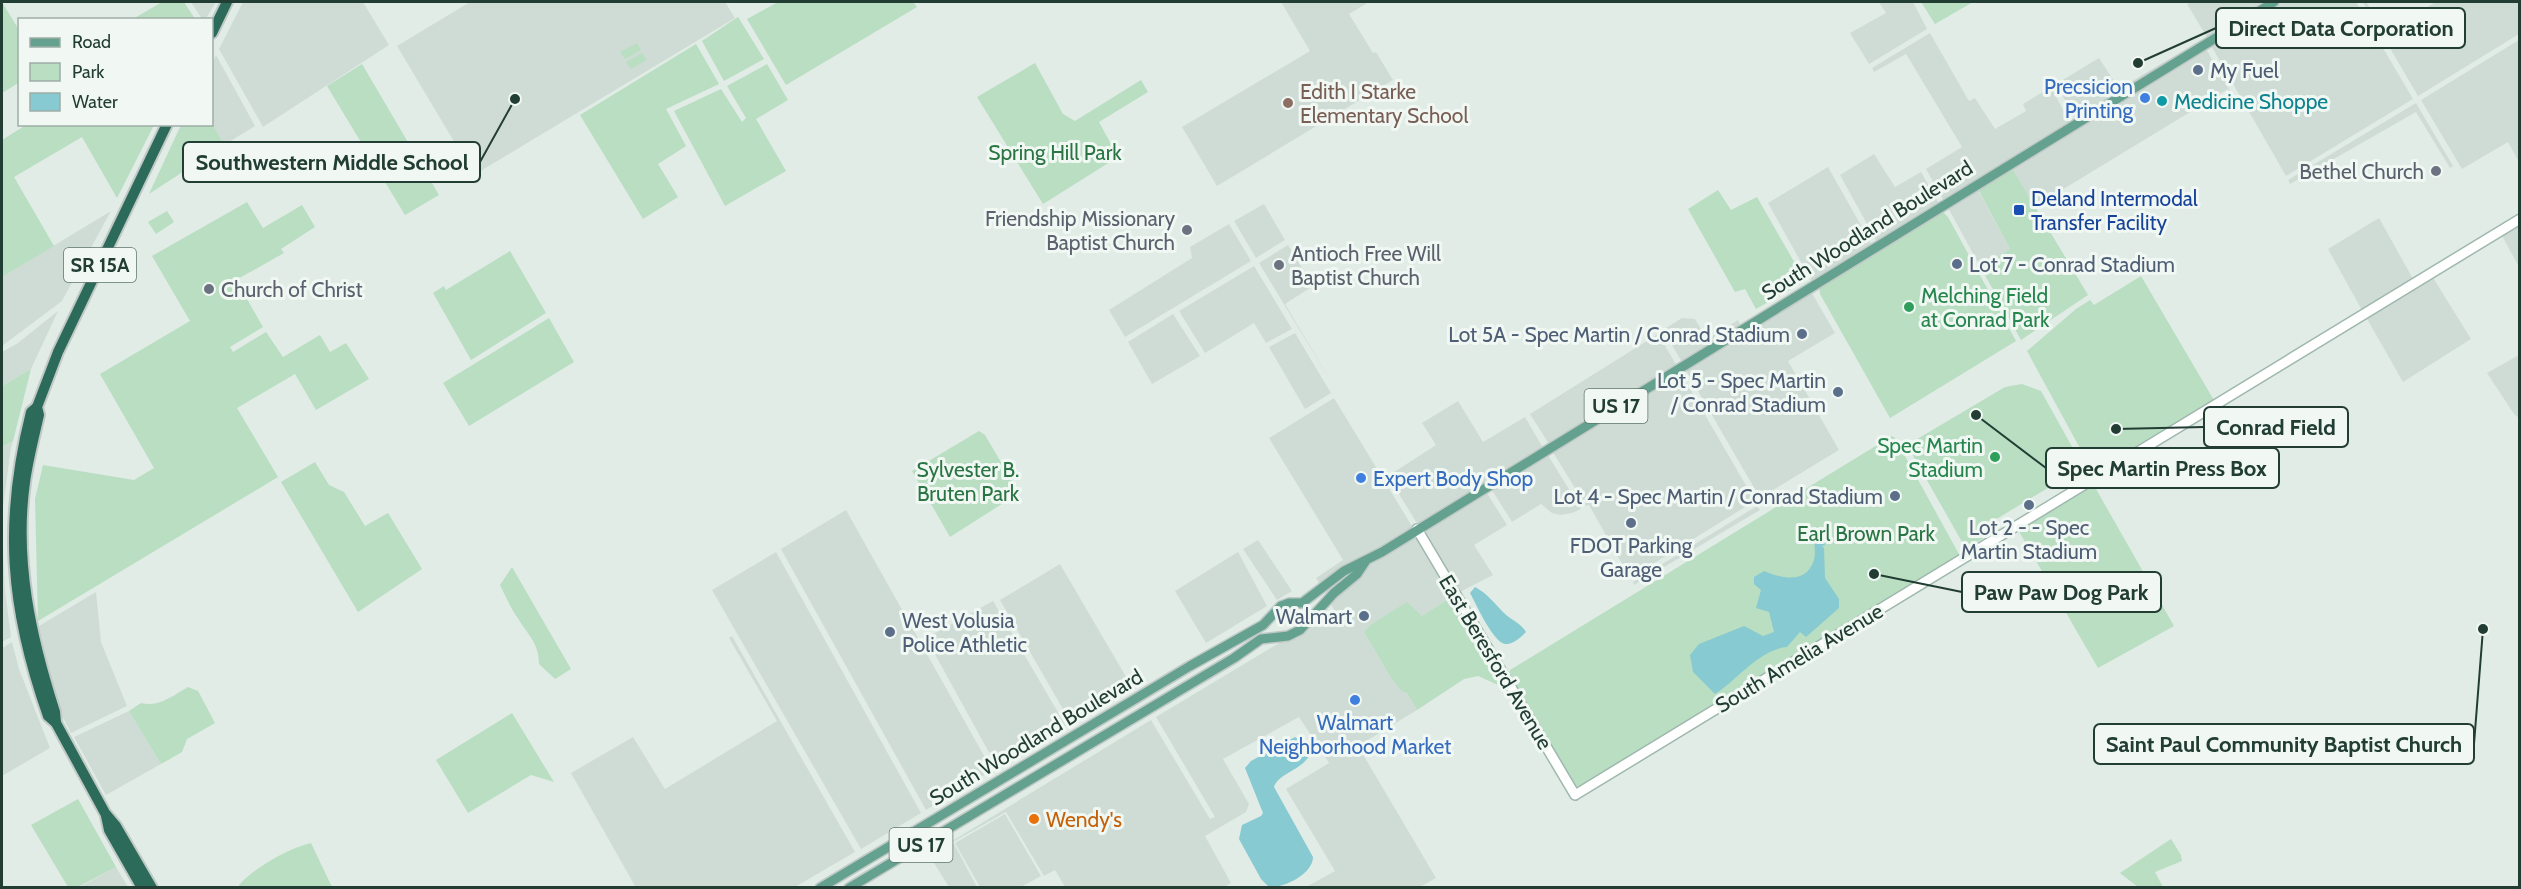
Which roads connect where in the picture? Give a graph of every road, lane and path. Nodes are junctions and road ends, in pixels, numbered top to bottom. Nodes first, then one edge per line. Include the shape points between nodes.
1 (227, 2) edge
2 (2274, 2) edge
3 (213, 31) edge
4 (166, 126) edge
5 (2520, 219) edge
6 (38, 407) junction
7 (28, 426) junction
8 (24, 492) junction
9 (1417, 529) junction
10 (13, 548) junction
11 (1365, 562) junction
12 (1302, 603) junction
13 (1271, 618) junction
14 (30, 622) junction
15 (1306, 623) junction
16 (1279, 637) junction
17 (56, 723) junction
18 (1575, 795) joint
19 (105, 813) junction
20 (142, 888) edge
21 (152, 888) edge
22 (820, 888) edge
23 (849, 888) edge

1 - 3 highway
2 - 9 main road, South Woodland Boulevard / US 17
4 - 6 highway, SR 15A via 58,352
5 - 18 main road, South Amelia Avenue
6 - 7 highway, SR 15A
6 - 8 highway, SR 15A
7 - 8 highway via 31,430 22,481
7 - 10 highway, SR 15A via 17,475
8 - 14 highway, SR 15A via 22,562
9 - 11 main road, South Woodland Boulevard / US 17
9 - 18 main road, East Beresford Avenue
10 - 14 highway via 24,618
10 - 17 highway, SR 15A via 23,636 48,716
11 - 12 main road, South Woodland Boulevard / US 17 via 1344,571
11 - 15 main road, South Woodland Boulevard / US 17
12 - 13 main road, South Woodland Boulevard / US 17 via 1281,606
12 - 15 main road via 1308,611
13 - 16 main road via 1272,629
13 - 22 main road, South Woodland Boulevard / US 17
14 - 17 highway, SR 15A
15 - 16 main road, South Woodland Boulevard / US 17 via 1300,630
16 - 23 main road, South Woodland Boulevard / US 17 via 1261,639
17 - 19 highway, SR 15A
19 - 20 highway, SR 15A via 109,830
19 - 21 highway, SR 15A

